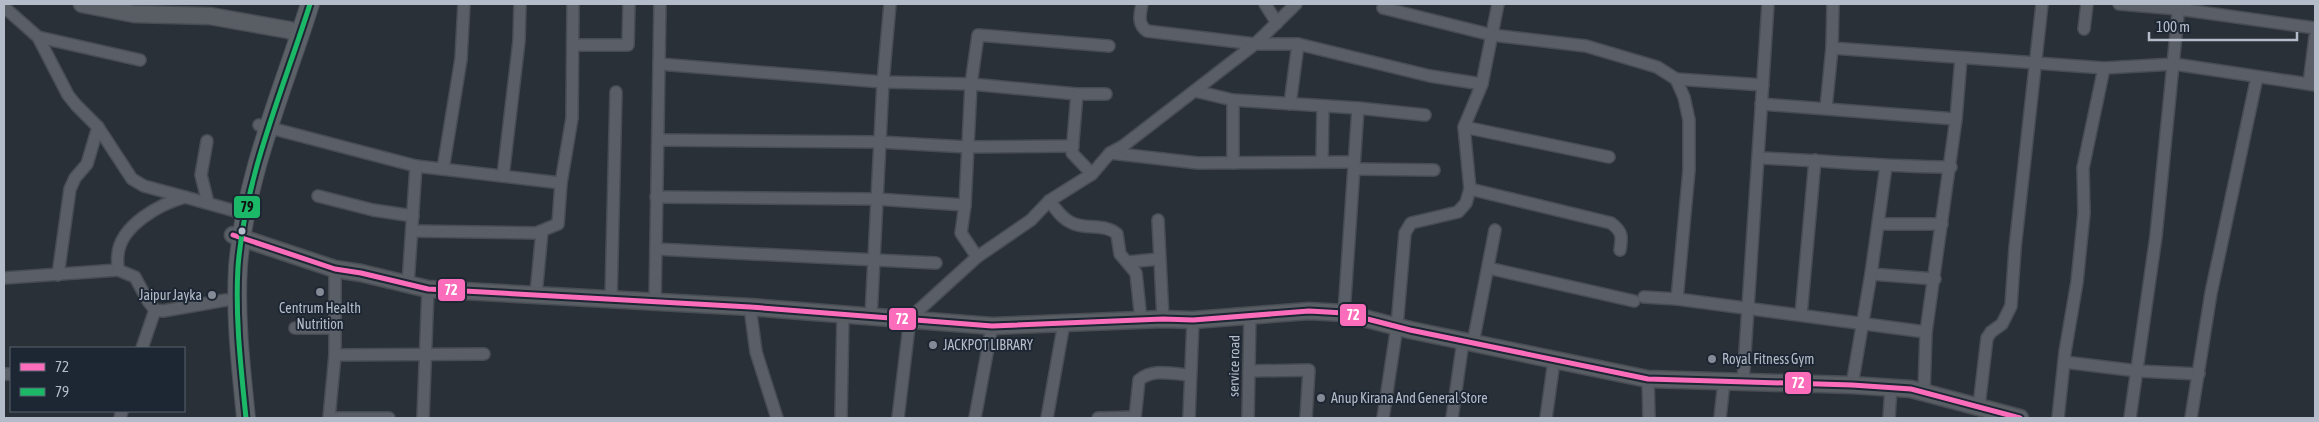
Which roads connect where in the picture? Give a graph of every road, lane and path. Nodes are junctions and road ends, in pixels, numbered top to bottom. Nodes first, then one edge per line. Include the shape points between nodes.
1 (82, 4) edge
2 (297, 4) edge
3 (310, 4) edge
4 (464, 4) edge
5 (520, 4) edge
6 (573, 4) edge
7 (629, 4) edge
8 (660, 4) edge
9 (890, 4) edge
10 (1142, 4) edge
11 (1265, 4) edge
12 (1296, 4) edge
13 (1498, 4) edge
14 (1768, 4) edge
15 (1833, 4) edge
16 (2042, 4) edge
17 (2087, 4) edge
18 (2119, 4) edge
19 (2179, 6) edge
20 (4, 8) edge
21 (1383, 8) dead end
22 (164, 10) edge
23 (1277, 23) junction
24 (2315, 28) edge
25 (2084, 29) dead end
26 (295, 33) junction
27 (1492, 35) junction
28 (2315, 37) edge
29 (38, 38) junction
30 (573, 44) junction
31 (1255, 44) junction
32 (1298, 44) junction
33 (1109, 46) dead end
34 (1832, 48) junction
35 (1961, 58) junction
36 (140, 60) dead end
37 (2036, 63) junction
38 (659, 64) junction
39 (2174, 64) junction
40 (2104, 68) junction
41 (2257, 77) junction
42 (1676, 79) junction
43 (883, 82) junction
44 (971, 84) junction
45 (1482, 84) junction
46 (1763, 85) junction
47 (2312, 85) edge
48 (1195, 91) junction
49 (616, 92) dead end
50 (1077, 94) junction
51 (1106, 94) dead end
52 (1233, 100) junction
53 (1290, 104) junction
54 (1761, 104) junction
55 (1323, 106) junction
56 (1358, 108) junction
57 (1826, 108) junction
58 (1425, 115) dead end
59 (1956, 120) junction
60 (98, 127) junction
61 (264, 127) junction
62 (1464, 127) junction
63 (658, 140) junction
64 (207, 141) dead end
65 (879, 142) junction
66 (1072, 146) junction
67 (967, 147) junction
68 (1110, 153) junction
69 (1609, 157) dead end
70 (1758, 158) junction
71 (1815, 160) junction
72 (1322, 162) junction
73 (1233, 163) junction
74 (416, 166) junction
75 (1354, 166) junction
76 (1886, 166) junction
77 (1950, 167) junction
78 (442, 169) junction
79 (1434, 170) dead end
80 (1092, 174) junction
81 (503, 176) junction
82 (561, 183) junction
83 (1470, 189) junction
84 (318, 196) dead end
85 (185, 197) junction
86 (656, 197) junction
87 (876, 199) junction
88 (1049, 201) junction
89 (208, 203) junction
90 (965, 205) junction
91 (242, 213) junction
92 (413, 216) junction
93 (1158, 220) dead end
94 (1878, 224) junction
95 (1942, 224) junction
96 (1495, 230) dead end
97 (412, 231) junction
98 (542, 231) junction
99 (238, 237) junction
100 (656, 248) junction
101 (1620, 250) dead end
102 (977, 257) junction
103 (1159, 258) junction
104 (874, 259) junction
105 (936, 262) dead end
106 (1128, 262) junction
107 (1488, 268) junction
108 (335, 269) junction
109 (118, 270) junction
110 (1871, 274) junction
111 (58, 275) junction
112 (4, 278) edge
113 (1935, 279) junction
114 (408, 284) junction
115 (428, 289) junction
116 (536, 294) junction
117 (611, 299) junction
118 (1677, 299) junction
119 (226, 300) junction
120 (655, 302) junction
121 (750, 307) junction
122 (1748, 308) junction
123 (155, 310) junction
124 (1344, 313) junction
125 (843, 314) junction
126 (1250, 315) junction
127 (1801, 315) junction
128 (871, 318) junction
129 (910, 318) junction
130 (1163, 318) junction
131 (1140, 320) junction
132 (1193, 320) junction
133 (1064, 323) junction
134 (1863, 323) junction
135 (992, 326) junction
136 (1397, 326) junction
137 (295, 328) dead end
138 (335, 328) junction
139 (1926, 332) junction
140 (1468, 342) junction
141 (142, 347) edge
142 (484, 354) dead end
143 (335, 355) junction
144 (427, 355) junction
145 (1554, 361) junction
146 (2064, 362) junction
147 (1249, 371) junction
148 (2138, 371) junction
149 (2198, 374) junction
150 (1190, 375) junction
151 (1648, 379) junction
152 (1724, 382) junction
153 (1743, 383) junction
154 (1852, 385) junction
155 (1891, 388) junction
156 (1924, 392) junction
157 (1983, 411) edge
158 (234, 418) edge
159 (246, 418) edge
160 (389, 418) edge
161 (423, 418) edge
162 (777, 418) edge
163 (841, 418) edge
164 (898, 418) edge
165 (975, 418) edge
166 (1047, 418) edge
167 (1098, 418) edge
168 (1135, 418) edge
169 (1189, 418) edge
170 (1248, 418) edge
171 (1306, 418) edge
172 (1383, 418) edge
173 (1452, 418) edge
174 (1546, 418) edge
175 (1649, 418) edge
176 (1720, 418) edge
177 (1889, 418) edge
178 (2020, 418) edge
179 (2058, 418) edge
180 (2130, 418) edge
181 (2192, 418) edge

1 - 22 street via 134,14
2 - 26 main road
3 - 26 main road
4 - 78 street via 461,59
5 - 81 street via 519,41
6 - 30 street
7 - 30 street via 628,45
8 - 38 street
9 - 43 street
10 - 31 street via 1140,21 1147,31
11 - 23 street
12 - 23 street
13 - 27 street
14 - 46 street
15 - 34 street
16 - 37 street
17 - 25 street
18 - 19 street
19 - 24 street
19 - 39 street
20 - 29 street
21 - 27 street
22 - 26 street
23 - 31 street
26 - 61 main road
27 - 42 street via 1586,46 1657,67
27 - 45 street
28 - 47 street
29 - 36 street
29 - 60 street via 76,105
30 - 82 street via 572,118
31 - 32 street
31 - 48 street
32 - 45 street via 1430,76
32 - 53 street
33 - 44 street via 978,35
34 - 35 street
34 - 57 street
35 - 37 street
35 - 59 street
37 - 40 street
37 - 157 street via 2011,306 2002,324 1988,338
38 - 43 street
38 - 63 street
39 - 40 street
39 - 41 street
39 - 148 street
40 - 146 street via 2083,168 2084,213
41 - 47 street
41 - 149 street via 2211,293
42 - 46 street
42 - 118 street via 1689,120 1689,170
43 - 44 street
43 - 65 street
44 - 50 street
44 - 67 street
45 - 62 street
46 - 54 street
48 - 52 street
48 - 68 street
49 - 117 street
50 - 51 street
50 - 66 street
52 - 53 street
52 - 73 street
53 - 55 street
54 - 57 street
54 - 70 street
55 - 56 street
55 - 72 street
56 - 58 street
56 - 75 street
57 - 59 street
59 - 77 street
60 - 85 street via 132,179 144,186
60 - 111 street via 86,164 70,189
61 - 74 street
61 - 91 main road via 241,188
62 - 69 street
62 - 83 street
63 - 65 street
63 - 86 street
64 - 89 street via 201,176
65 - 67 street
65 - 87 street
66 - 67 street
66 - 80 street via 1072,153
67 - 90 street
68 - 73 street via 1198,164
68 - 80 street
70 - 71 street
70 - 122 street
71 - 76 street
71 - 127 street
72 - 73 street
72 - 75 street
74 - 78 street
74 - 92 street
75 - 79 street
75 - 124 street
76 - 77 street
76 - 94 street
77 - 95 street
78 - 81 street
80 - 88 street
81 - 82 street
82 - 98 street via 558,224
83 - 101 street via 1611,223 1620,229 1623,236
83 - 136 street via 1466,203 1458,212 1411,223 1407,229
84 - 92 street
85 - 89 street
85 - 109 street via 161,206 137,221 118,252
86 - 87 street
86 - 100 street
87 - 90 street
87 - 104 street
88 - 102 street via 1031,220
88 - 106 street via 1070,223 1114,231 1119,238 1120,254
89 - 91 street
90 - 102 street via 961,233
91 - 99 main road
92 - 97 street
93 - 103 street
94 - 95 street
94 - 110 street
95 - 113 street
96 - 107 street
97 - 98 street
97 - 114 street
98 - 116 street
99 - 108 street
99 - 119 main road
99 - 159 main road via 238,311
100 - 104 street
100 - 120 street
102 - 129 street
103 - 106 street
103 - 130 street
104 - 105 street
104 - 128 street
106 - 131 street via 1138,281
107 - 118 street via 1639,299
107 - 140 street
108 - 114 street
108 - 138 street
109 - 111 street
109 - 123 street via 135,277
110 - 113 street
110 - 134 street
111 - 112 street
113 - 139 street
114 - 115 street
115 - 116 street
115 - 144 street
116 - 117 street
117 - 120 street
118 - 122 street
119 - 123 street
119 - 158 main road
120 - 121 street
121 - 125 street
121 - 162 street via 756,352
122 - 127 street
122 - 153 street
123 - 141 street
124 - 126 street via 1309,311
124 - 136 street
125 - 128 street
125 - 163 street
126 - 132 street
126 - 147 street, service road
127 - 134 street
128 - 129 street
129 - 135 street
129 - 164 street
130 - 131 street
130 - 132 street
131 - 133 street
132 - 150 street
133 - 135 street
133 - 166 street
134 - 139 street
134 - 154 street
135 - 165 street
136 - 140 street
136 - 172 street
137 - 138 street
138 - 143 street
139 - 156 street
140 - 145 street
140 - 173 street
142 - 144 street
143 - 144 street
143 - 160 street via 328,418
144 - 161 street
145 - 151 street
145 - 174 street
146 - 148 street
146 - 179 street
147 - 170 street, service road
147 - 171 street via 1308,370
148 - 149 street
148 - 180 street
149 - 181 street
150 - 168 street via 1152,372 1139,380
150 - 169 street
151 - 152 street
151 - 175 street
152 - 153 street
152 - 176 street
153 - 154 street
154 - 155 street
155 - 156 street
155 - 177 street
156 - 157 street
157 - 178 street
167 - 168 street

